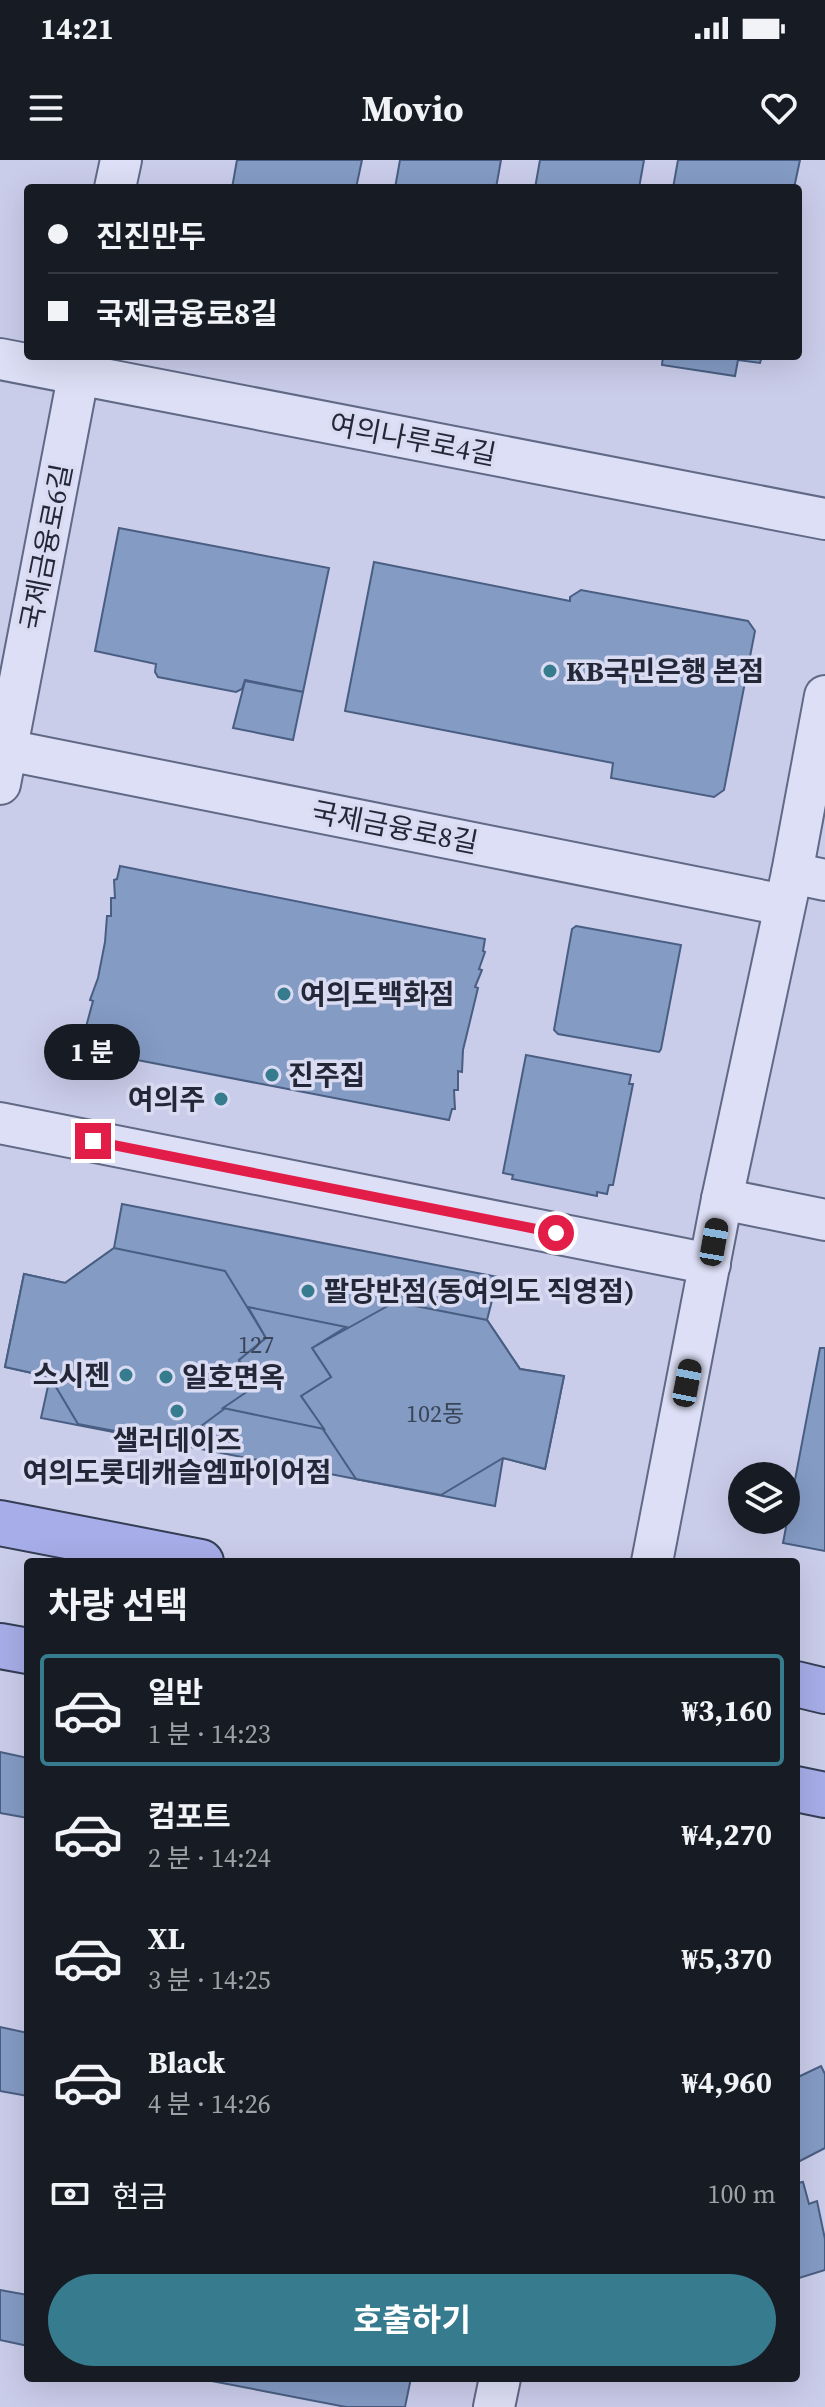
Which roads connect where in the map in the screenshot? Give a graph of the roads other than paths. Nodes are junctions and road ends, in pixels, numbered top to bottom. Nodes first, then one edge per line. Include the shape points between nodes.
1 (121, 160) edge
2 (116, 184) edge
3 (0, 359) edge
4 (80, 365) edge
5 (825, 519) edge
6 (825, 696) edge
7 (3, 767) edge
8 (800, 886) edge
9 (0, 1123) edge
10 (722, 1199) junction
11 (825, 1220) edge
12 (710, 1264) junction
13 (0, 1523) edge
14 (180, 1558) edge
15 (653, 1558) edge
16 (0, 1646) edge
17 (24, 1650) edge
18 (800, 1685) edge
19 (825, 1691) edge
20 (800, 1790) edge
21 (825, 1795) edge
22 (499, 2382) edge
23 (494, 2407) edge

1 - 2 street
3 - 4 street, 여의나루로4길
4 - 5 street, 여의나루로4길
4 - 7 street, 국제금융로6길
6 - 8 street
7 - 8 street, 국제금융로8길
8 - 10 street
9 - 12 street
10 - 11 street
10 - 12 street
12 - 15 street
13 - 14 main road
16 - 17 main road
18 - 19 main road
20 - 21 main road
22 - 23 street

